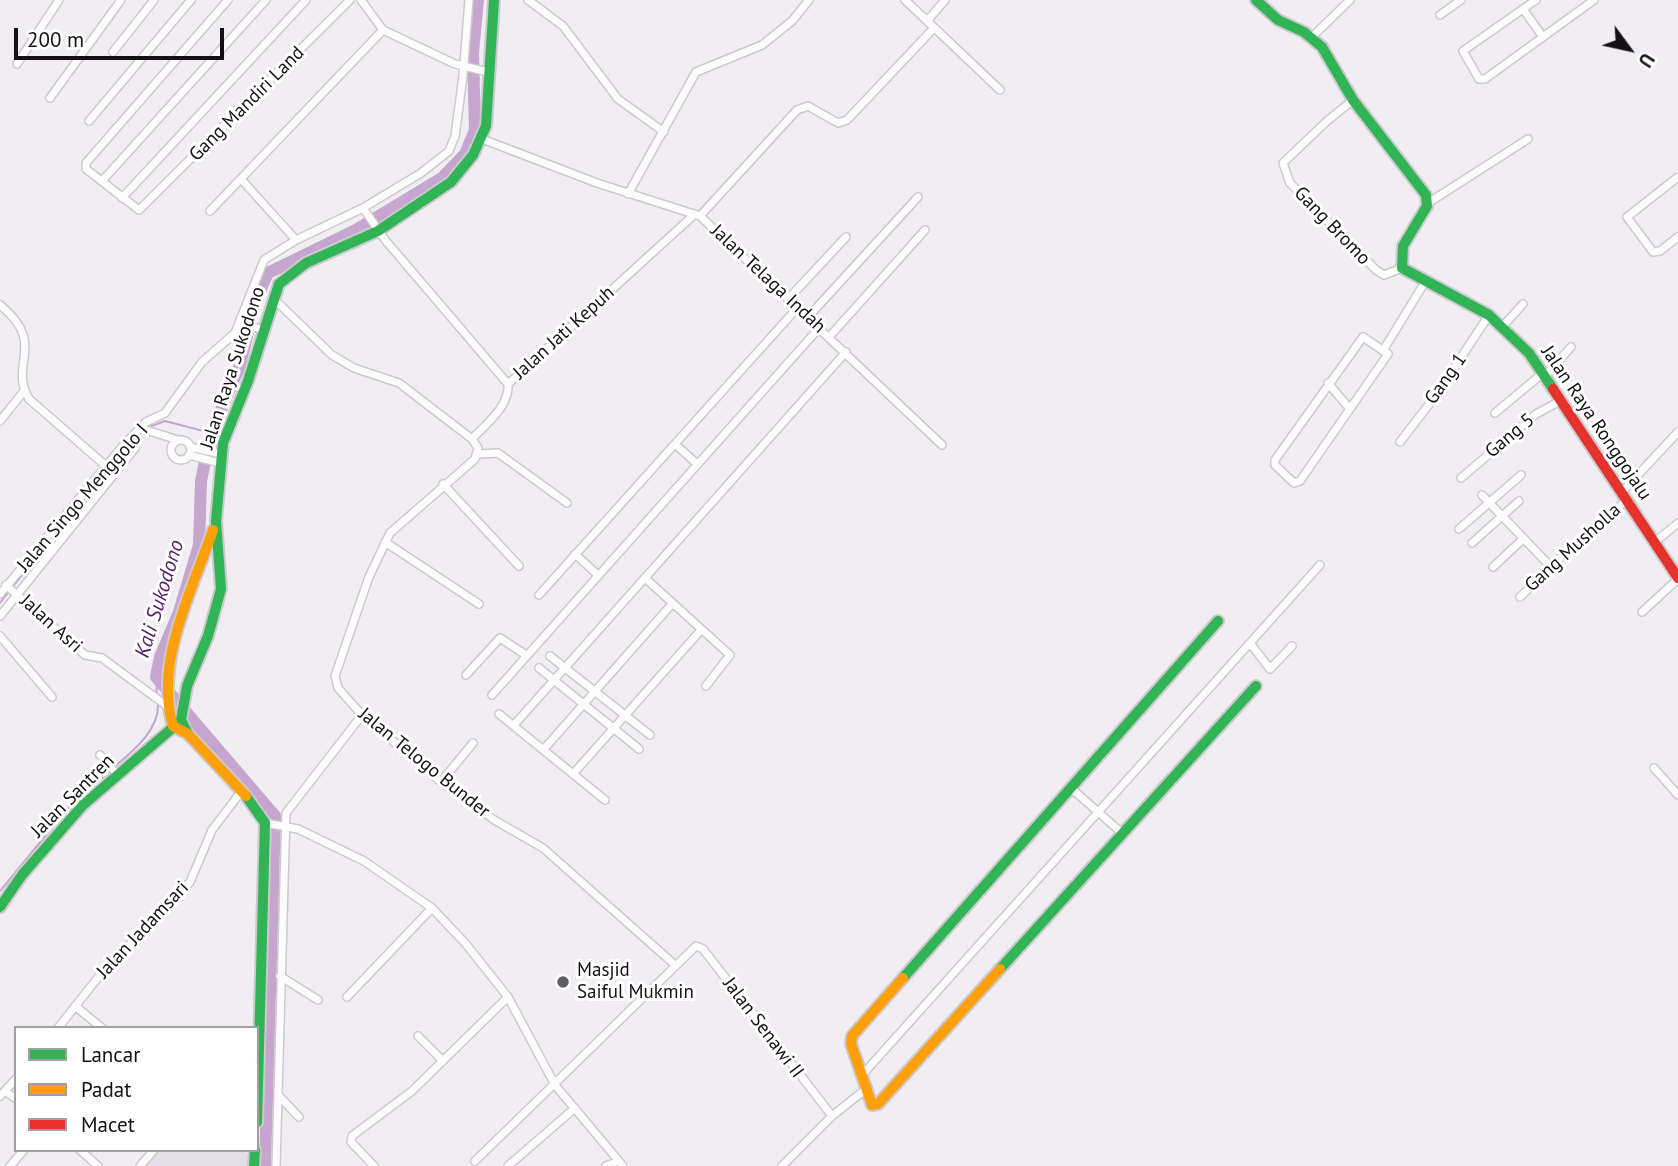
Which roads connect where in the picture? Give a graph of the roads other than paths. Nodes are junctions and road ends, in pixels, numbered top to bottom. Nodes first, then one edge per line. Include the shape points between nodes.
1 (59, 0) edge
2 (121, 0) edge
3 (154, 0) edge
4 (191, 0) edge
5 (228, 0) edge
6 (266, 0) edge
7 (306, 0) edge
8 (350, 0) edge
9 (361, 0) edge
10 (469, 0) edge
11 (494, 0) edge
12 (528, 0) edge
13 (809, 0) edge
14 (905, 0) edge
15 (945, 0) edge
16 (1256, 0) edge
17 (1350, 0) edge
18 (1461, 0) edge
19 (1536, 0) edge
20 (1594, 0) edge
21 (1524, 9) junction
22 (1440, 15) dead end
23 (928, 20) junction
24 (934, 28) junction
25 (383, 30) junction
26 (1312, 37) junction
27 (1543, 37) junction
28 (113, 52) dead end
29 (17, 64) dead end
30 (465, 68) junction
31 (487, 71) junction
32 (1000, 90) dead end
33 (50, 98) dead end
34 (1353, 100) junction
35 (89, 121) dead end
36 (664, 132) junction
37 (482, 139) junction
38 (1528, 139) dead end
39 (1678, 177) edge
40 (241, 179) junction
41 (102, 181) junction
42 (628, 194) junction
43 (918, 197) dead end
44 (122, 198) junction
45 (1428, 202) junction
46 (364, 210) junction
47 (210, 211) dead end
48 (698, 215) junction
49 (376, 229) junction
50 (925, 230) dead end
51 (846, 237) dead end
52 (1678, 237) edge
53 (296, 240) junction
54 (1402, 268) junction
55 (1425, 282) junction
56 (792, 296) junction
57 (273, 299) junction
58 (1523, 304) dead end
59 (0, 305) edge
60 (800, 306) junction
61 (1489, 315) junction
62 (809, 316) junction
63 (243, 324) junction
64 (1503, 326) junction
65 (820, 327) junction
66 (262, 330) junction
67 (830, 336) junction
68 (1572, 347) dead end
69 (1384, 348) junction
70 (846, 352) junction
71 (1544, 374) junction
72 (1328, 383) junction
73 (508, 384) junction
74 (24, 391) junction
75 (1562, 400) junction
76 (1350, 409) junction
77 (1495, 413) dead end
78 (0, 421) edge
79 (141, 428) junction
80 (1678, 432) edge
81 (162, 437) junction
82 (472, 439) junction
83 (178, 440) junction
84 (1400, 442) dead end
85 (675, 444) junction
86 (942, 445) dead end
87 (128, 450) junction
88 (171, 450) junction
89 (190, 451) junction
90 (479, 454) junction
91 (219, 458) junction
92 (697, 464) junction
93 (106, 466) junction
94 (1521, 475) dead end
95 (1461, 478) dead end
96 (443, 484) junction
97 (1482, 495) dead end
98 (1625, 496) junction
99 (1519, 500) dead end
100 (567, 503) dead end
101 (1489, 503) junction
102 (1502, 516) junction
103 (216, 520) junction
104 (1678, 523) edge
105 (1459, 529) dead end
106 (1524, 539) junction
107 (1655, 541) junction
108 (385, 542) junction
109 (1472, 543) dead end
110 (575, 554) junction
111 (206, 555) junction
112 (220, 559) junction
113 (1320, 565) dead end
114 (519, 566) dead end
115 (1493, 567) dead end
116 (1551, 567) junction
117 (598, 575) junction
118 (645, 578) junction
119 (1678, 578) edge
120 (11, 589) junction
121 (0, 594) edge
122 (539, 594) dead end
123 (1520, 597) dead end
124 (479, 604) dead end
125 (673, 604) junction
126 (1642, 612) dead end
127 (0, 616) edge
128 (1218, 621) dead end
129 (701, 629) junction
130 (0, 636) edge
131 (1248, 646) junction
132 (1292, 646) dead end
133 (526, 656) junction
134 (550, 656) dead end
135 (539, 668) dead end
136 (565, 668) junction
137 (466, 675) dead end
138 (553, 681) junction
139 (167, 683) junction
140 (706, 686) dead end
141 (1256, 686) dead end
142 (186, 688) junction
143 (594, 691) junction
144 (492, 695) dead end
145 (52, 697) dead end
146 (163, 701) junction
147 (582, 705) junction
148 (499, 713) dead end
149 (362, 715) junction
150 (625, 715) junction
151 (179, 719) junction
152 (514, 725) junction
153 (613, 729) junction
154 (650, 735) dead end
155 (473, 743) dead end
156 (544, 749) junction
157 (639, 750) dead end
158 (100, 755) dead end
159 (1654, 768) dead end
160 (114, 770) junction
161 (573, 774) junction
162 (441, 782) junction
163 (1071, 788) junction
164 (240, 792) junction
165 (1678, 795) edge
166 (605, 800) dead end
167 (1100, 814) junction
168 (267, 823) junction
169 (287, 827) junction
170 (1123, 834) junction
171 (0, 907) edge
172 (432, 908) junction
173 (675, 965) junction
174 (280, 976) junction
175 (346, 997) dead end
176 (508, 997) junction
177 (318, 1000) dead end
178 (75, 1006) junction
179 (270, 1007) junction
180 (60, 1026) edge
181 (100, 1026) edge
182 (418, 1036) dead end
183 (443, 1061) junction
184 (863, 1074) junction
185 (555, 1085) junction
186 (866, 1089) junction
187 (278, 1095) junction
188 (259, 1104) edge
189 (575, 1108) junction
190 (832, 1115) junction
191 (299, 1117) dead end
192 (22, 1152) edge
193 (82, 1152) edge
194 (152, 1152) edge
195 (475, 1161) dead end
196 (621, 1163) edge
197 (10, 1166) edge
198 (98, 1166) edge
199 (140, 1166) edge
200 (276, 1166) edge
201 (374, 1166) edge
202 (508, 1166) edge
203 (606, 1166) edge
204 (782, 1166) edge

1 - 29 street
2 - 33 street
3 - 28 street
4 - 35 street
5 - 41 street via 86,163 86,169
6 - 41 street
7 - 44 street
8 - 44 street, Gang Mandiri Land via 143,209
9 - 25 street
10 - 30 street, Jalan Singo Menggolo I
11 - 31 street, Jalan Raya Sukodono
12 - 36 street via 563,26 607,88
13 - 36 street via 762,45 696,72
14 - 23 street
15 - 23 street
16 - 26 street via 1278,20
17 - 26 street
18 - 22 street
19 - 21 street
20 - 27 street
21 - 27 street
21 - 27 street via 1463,51 1479,79
23 - 24 street
24 - 32 street
24 - 48 street, Jalan Jati Kepuh via 847,120 838,123 808,106 799,108
25 - 30 street
25 - 40 street
26 - 34 street
30 - 31 street
30 - 46 street, Jalan Singo Menggolo I via 449,151
31 - 37 street, Jalan Raya Sukodono
34 - 45 street
34 - 54 street, Gang Bromo via 1283,163 1290,183 1376,271 1384,275
36 - 42 street
37 - 42 street, Jalan Telaga Indah
37 - 49 street, Jalan Raya Sukodono via 451,183
38 - 45 street
39 - 52 street via 1627,216 1655,253
40 - 47 street
40 - 53 street
41 - 44 street
42 - 48 street, Jalan Telaga Indah
43 - 62 street
45 - 54 street via 1403,246
46 - 49 street, Jalan Jati Kepuh
46 - 53 street, Jalan Singo Menggolo I
48 - 56 street, Jalan Telaga Indah
48 - 73 street, Jalan Jati Kepuh
49 - 57 street, Jalan Raya Sukodono via 290,273
49 - 73 street, Jalan Jati Kepuh
50 - 67 street
51 - 56 street
53 - 63 street, Jalan Singo Menggolo I via 264,260
54 - 55 street, Jalan Raya Ronggojalu
55 - 61 street, Jalan Raya Ronggojalu
55 - 69 street
56 - 60 street, Jalan Telaga Indah
57 - 66 street, Jalan Raya Sukodono
57 - 82 street via 332,355 354,368 399,383
58 - 64 street
59 - 74 street via 20,323 25,335
60 - 62 street, Jalan Telaga Indah
60 - 85 street
61 - 64 street, Jalan Raya Ronggojalu
61 - 84 street, Gang 1
62 - 65 street, Jalan Telaga Indah
63 - 66 street
63 - 79 street, Jalan Singo Menggolo I via 202,362 165,413
64 - 71 street, Jalan Raya Ronggojalu
65 - 67 street, Jalan Telaga Indah
65 - 92 street
66 - 91 street, Jalan Raya Sukodono
67 - 70 street, Jalan Telaga Indah
68 - 71 street
69 - 72 street via 1363,337
69 - 76 street via 1388,354
70 - 86 street, Jalan Telaga Indah
70 - 118 street
71 - 75 street, Jalan Raya Ronggojalu
71 - 77 street
72 - 76 street
72 - 76 street via 1275,465 1298,483
73 - 82 street via 500,408
74 - 78 street
74 - 93 street
75 - 95 street, Gang 5 via 1526,421
75 - 98 street, Jalan Raya Ronggojalu
79 - 81 street
79 - 87 street, Jalan Singo Menggolo I
80 - 98 street, Gang Musholla
81 - 83 street
81 - 88 street
82 - 90 street
83 - 88 street
83 - 89 street via 187,442
85 - 92 street
85 - 110 street
87 - 93 street, Jalan Singo Menggolo I
87 - 120 street
88 - 89 street via 178,459
89 - 91 street
90 - 96 street, Jalan Telogo Bunder
90 - 100 street via 498,453
91 - 103 street, Jalan Raya Sukodono
92 - 117 street
93 - 120 street, Jalan Singo Menggolo I
94 - 101 street
96 - 108 street, Jalan Telogo Bunder
96 - 114 street
97 - 101 street
98 - 107 street, Jalan Raya Ronggojalu
98 - 116 street, Gang Musholla
99 - 102 street
101 - 102 street
101 - 105 street
102 - 106 street
102 - 109 street
103 - 111 street, Jalan Raya Sukodono
103 - 112 street, Jalan Raya Sukodono
104 - 107 street
106 - 115 street
106 - 116 street
107 - 119 street, Jalan Raya Ronggojalu
108 - 124 street
108 - 149 street, Jalan Telogo Bunder via 335,676 338,688
110 - 117 street
110 - 122 street
111 - 112 street
111 - 139 street, Jalan Raya Sukodono via 173,648
112 - 142 street, Jalan Raya Sukodono via 216,608
113 - 131 street
116 - 123 street, Gang Musholla
117 - 133 street
118 - 125 street
118 - 136 street
119 - 126 street
120 - 121 street, Jalan Singo Menggolo I
120 - 127 street
120 - 146 street, Jalan Asri via 85,655 102,659
125 - 129 street
125 - 143 street
128 - 163 street
129 - 140 street via 731,656
129 - 150 street
130 - 145 street
131 - 132 street via 1270,669
131 - 167 street
133 - 137 street via 500,638
133 - 144 street
134 - 136 street
135 - 138 street
136 - 138 street
136 - 143 street
138 - 147 street
138 - 152 street
139 - 142 street
139 - 146 street, Jalan Raya Sukodono
141 - 170 street
142 - 151 street, Jalan Raya Sukodono
143 - 147 street
143 - 150 street
146 - 151 street, Jalan Raya Sukodono
147 - 153 street
147 - 156 street
148 - 152 street
149 - 162 street, Jalan Telogo Bunder
149 - 169 street via 286,813
150 - 153 street
150 - 154 street
151 - 160 street, Jalan Santren
151 - 164 street
152 - 156 street
153 - 157 street
153 - 161 street
155 - 162 street
156 - 161 street
158 - 160 street
159 - 165 street
160 - 171 street, Jalan Santren via 65,823
161 - 166 street
162 - 173 street, Jalan Telogo Bunder via 543,848
163 - 167 street
163 - 184 street via 852,1036
164 - 168 street
164 - 178 street, Jalan Jadamsari via 212,830 190,882
167 - 170 street
167 - 184 street
168 - 169 street
168 - 179 street
169 - 172 street via 364,861
169 - 174 street
170 - 186 street via 878,1104 870,1102
172 - 175 street
172 - 176 street
173 - 185 street
173 - 190 street, Jalan Senawi II via 692,948 703,949
174 - 177 street
174 - 179 street
176 - 183 street
176 - 185 street
178 - 180 street, Jalan Jadamsari
178 - 181 street
179 - 187 street
179 - 188 street
182 - 183 street
183 - 201 street via 352,1136 351,1142
184 - 186 street
185 - 189 street
185 - 195 street
186 - 190 street
187 - 191 street
187 - 200 street
189 - 196 street
189 - 202 street
190 - 204 street
192 - 197 street
193 - 198 street
194 - 199 street
196 - 203 street

